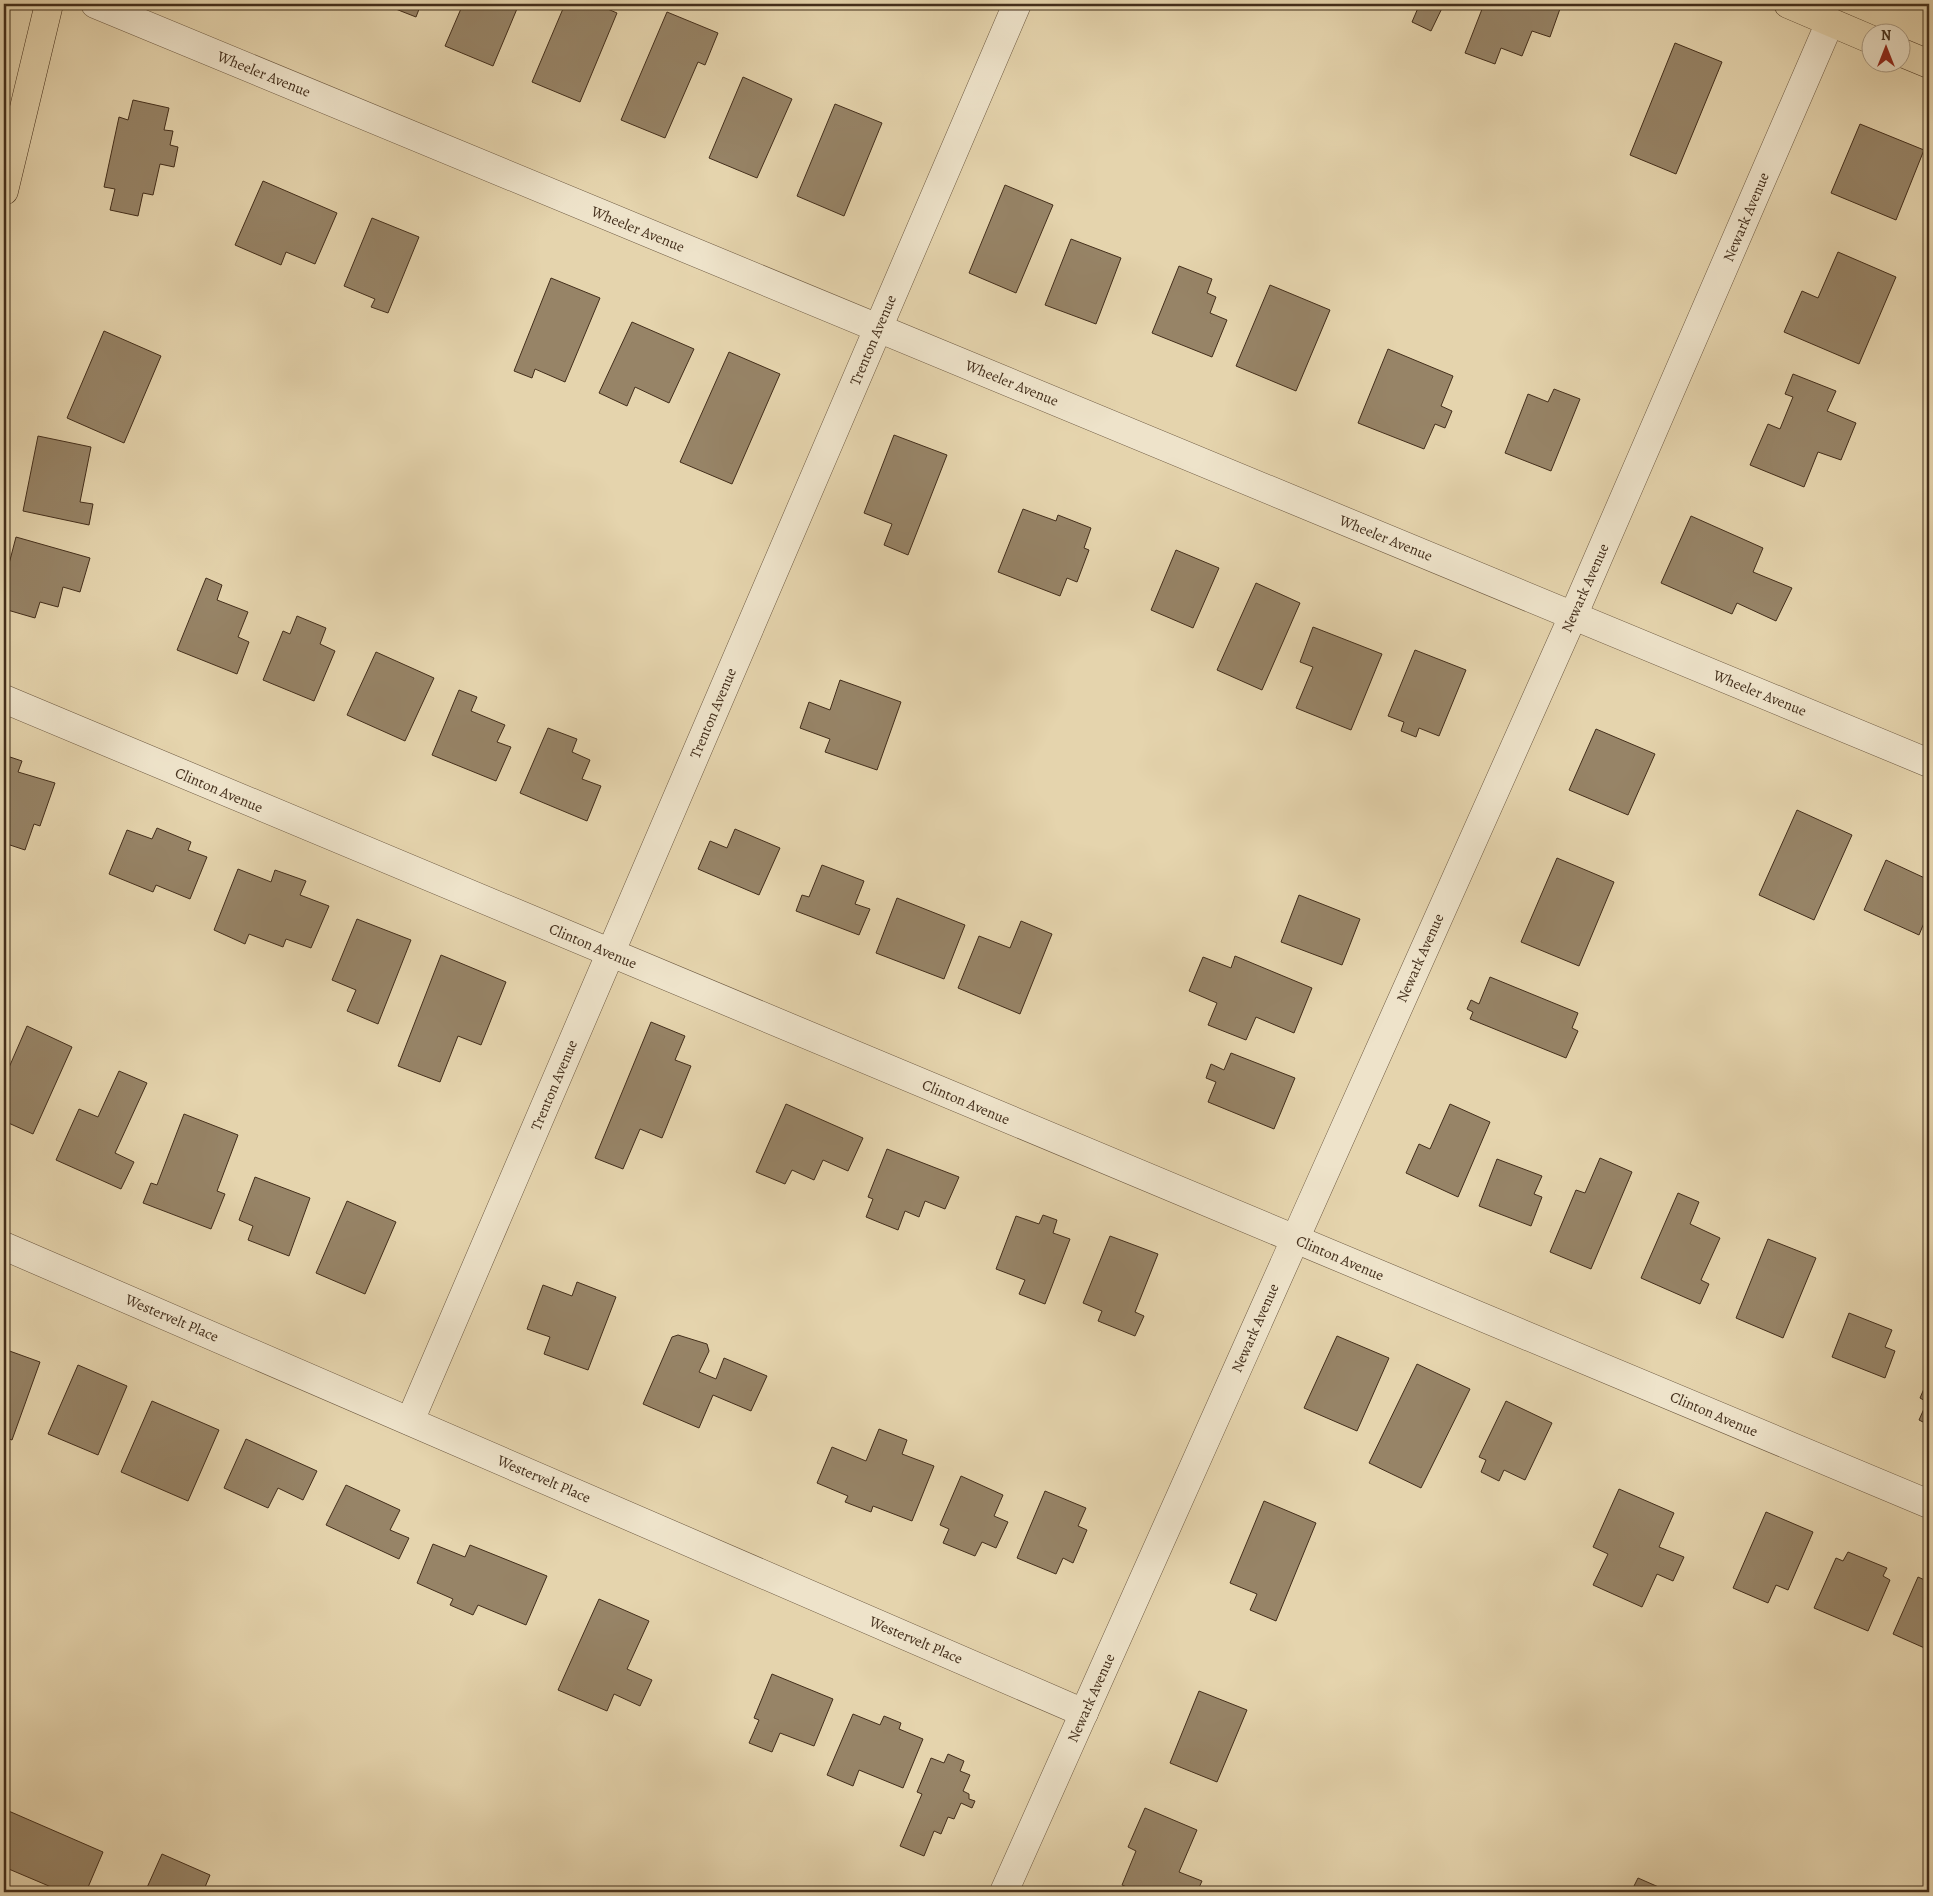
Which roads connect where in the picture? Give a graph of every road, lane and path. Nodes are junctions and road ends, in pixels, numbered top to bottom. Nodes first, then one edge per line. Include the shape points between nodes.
1 (49, 4) edge
2 (95, 4) edge
3 (1017, 4) edge
4 (1788, 4) edge
5 (1830, 22) junction
6 (1860, 35) edge
7 (1910, 56) edge
8 (1929, 64) edge
9 (4, 192) edge
10 (878, 328) junction
11 (1573, 616) junction
12 (4, 699) edge
13 (1929, 763) edge
14 (610, 953) junction
15 (1295, 1240) junction
16 (4, 1246) edge
17 (410, 1421) junction
18 (1929, 1504) edge
19 (1084, 1713) junction
20 (1004, 1892) edge

1 - 9 main road
2 - 10 street, Wheeler Avenue
3 - 10 street, Trenton Avenue
4 - 5 main road
5 - 6 main road
5 - 11 street, Newark Avenue
7 - 8 main road
10 - 11 street, Wheeler Avenue
10 - 14 street, Trenton Avenue
11 - 13 street, Wheeler Avenue
11 - 15 street, Newark Avenue
12 - 14 street, Clinton Avenue
14 - 15 street, Clinton Avenue
14 - 17 street, Trenton Avenue
15 - 18 street, Clinton Avenue
15 - 19 street, Newark Avenue
16 - 17 street, Westervelt Place
17 - 19 street, Westervelt Place
19 - 20 street, Newark Avenue

